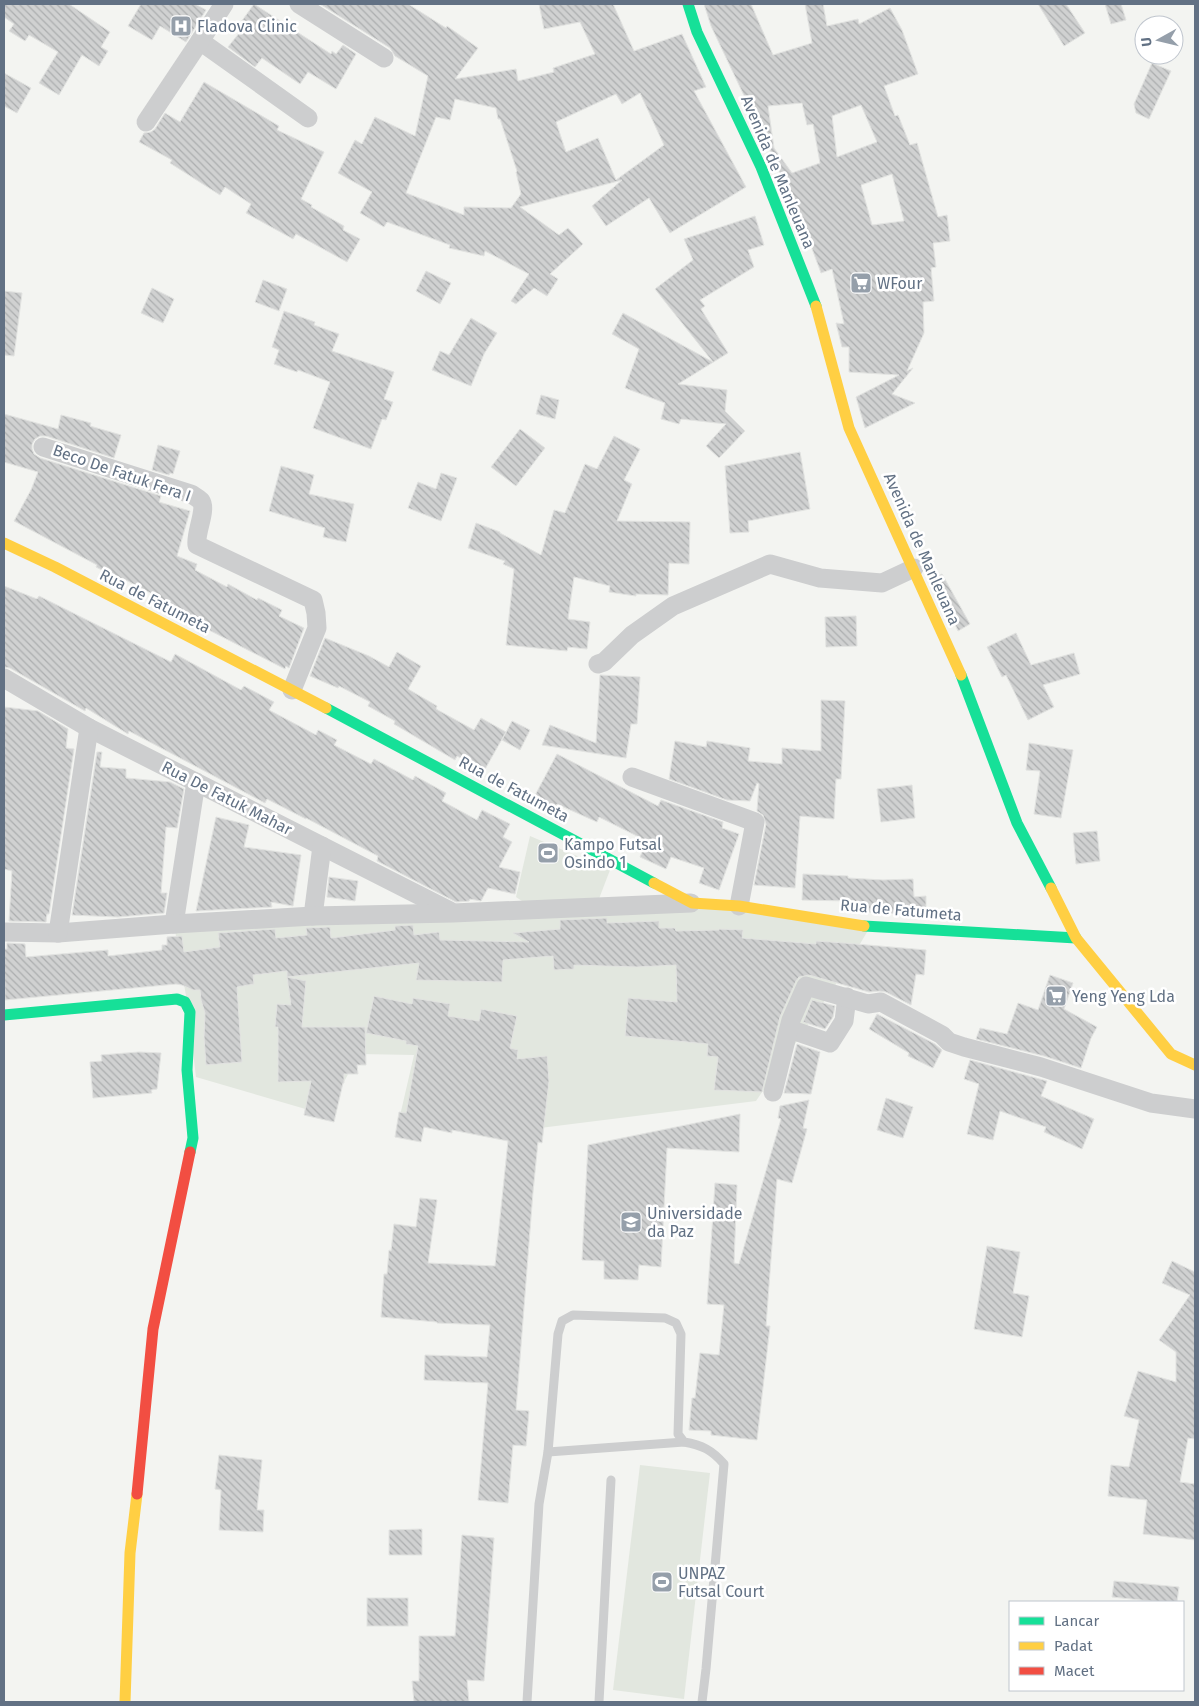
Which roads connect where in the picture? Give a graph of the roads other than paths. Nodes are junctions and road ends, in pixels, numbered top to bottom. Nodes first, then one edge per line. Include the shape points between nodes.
1 (224, 4) edge
2 (299, 4) edge
3 (688, 4) edge
4 (200, 41) junction
5 (384, 58) dead end
6 (308, 118) dead end
7 (146, 122) dead end
8 (43, 447) dead end
9 (4, 542) edge
10 (914, 568) junction
11 (598, 664) dead end
12 (4, 678) edge
13 (292, 690) junction
14 (90, 728) junction
15 (632, 777) dead end
16 (196, 782) junction
17 (322, 846) junction
18 (692, 903) junction
19 (739, 906) junction
20 (453, 913) junction
21 (313, 916) junction
22 (174, 924) junction
23 (4, 932) edge
24 (58, 933) junction
25 (1076, 938) junction
26 (847, 997) junction
27 (4, 1015) edge
28 (788, 1030) junction
29 (1195, 1065) edge
30 (773, 1092) dead end
31 (1195, 1109) edge
32 (684, 1442) junction
33 (548, 1452) junction
34 (611, 1480) dead end
35 (125, 1702) edge
36 (527, 1702) edge
37 (599, 1702) edge
38 (702, 1702) edge

1 - 4 street
2 - 5 street
3 - 10 street, Avenida de Manleuana via 697,32 761,166 814,300 849,428
4 - 6 street
4 - 7 street
8 - 13 street, Beco De Fatuk Fera I via 191,494 203,508 196,545 313,600 317,628
9 - 13 street, Rua de Fatumeta
10 - 11 street via 882,583 820,578 770,564 673,606
10 - 25 street, Avenida de Manleuana via 966,684 1017,823
12 - 14 street, Rua De Fatuk Mahar
13 - 18 street, Rua de Fatumeta
14 - 16 street, Rua De Fatuk Mahar
14 - 24 street
15 - 19 street via 755,822
16 - 17 street, Rua De Fatuk Mahar
16 - 22 street
17 - 20 street, Rua De Fatuk Mahar
17 - 21 street
18 - 19 street, Rua de Fatumeta
18 - 20 street, Rua De Fatuk Mahar
19 - 25 street, Rua de Fatumeta via 870,927
20 - 21 street, Rua De Fatuk Mahar
21 - 22 street, Rua De Fatuk Mahar
22 - 24 street, Rua De Fatuk Mahar
23 - 24 street, Rua De Fatuk Mahar
25 - 29 street, Avenida de Manleuana via 1171,1054
26 - 28 street via 806,986
26 - 28 street via 844,1021 830,1043
26 - 31 street via 868,1004 881,1002 949,1042 964,1047 1041,1067 1151,1103
27 - 35 street via 177,999 185,1002 190,1012 187,1070 193,1138 152,1329 130,1553
28 - 30 street
32 - 33 lane
32 - 33 lane via 678,1434 681,1334 676,1323 665,1318 573,1315 562,1321 558,1334
32 - 38 lane via 714,1452 724,1464
33 - 36 lane via 539,1504
34 - 37 lane

